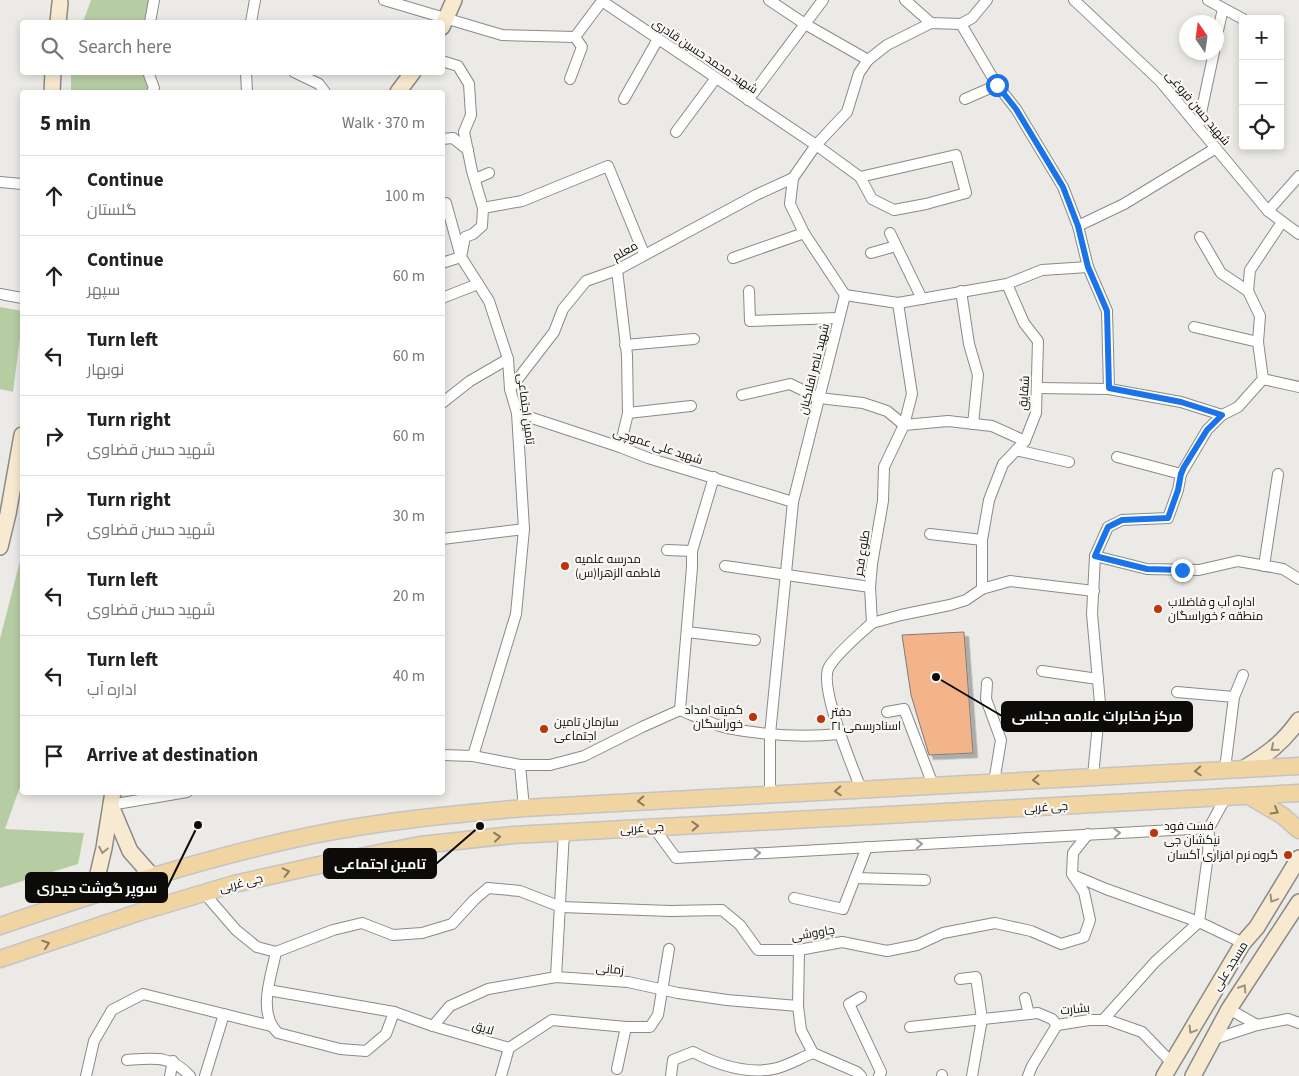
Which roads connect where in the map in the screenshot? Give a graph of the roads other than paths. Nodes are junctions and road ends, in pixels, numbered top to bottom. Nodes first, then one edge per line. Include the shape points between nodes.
1 (154, 0) edge
2 (255, 0) edge
3 (384, 0) edge
4 (454, 0) edge
5 (768, 0) edge
6 (823, 0) edge
7 (905, 0) edge
8 (987, 0) edge
9 (1074, 0) edge
10 (1208, 0) edge
11 (61, 1) edge
12 (1223, 9) junction
13 (1222, 15) edge
14 (1239, 17) edge
15 (58, 20) edge
16 (150, 20) edge
17 (251, 20) edge
18 (437, 20) edge
19 (445, 23) edge
20 (931, 23) junction
21 (804, 24) junction
22 (961, 24) junction
23 (575, 37) junction
24 (658, 39) junction
25 (868, 60) junction
26 (1212, 60) edge
27 (445, 62) edge
28 (53, 75) edge
29 (149, 75) edge
30 (246, 75) edge
31 (300, 75) edge
32 (411, 75) edge
33 (716, 78) junction
34 (570, 79) dead end
35 (997, 85) junction
36 (52, 90) edge
37 (153, 90) edge
38 (247, 90) edge
39 (324, 90) edge
40 (400, 90) edge
41 (624, 99) dead end
42 (965, 99) dead end
43 (748, 100) junction
44 (1198, 127) junction
45 (676, 132) dead end
46 (445, 139) edge
47 (816, 146) junction
48 (1216, 148) junction
49 (468, 150) junction
50 (489, 173) dead end
51 (1299, 176) edge
52 (860, 177) junction
53 (793, 178) junction
54 (474, 179) junction
55 (0, 182) edge
56 (20, 184) edge
57 (445, 203) edge
58 (483, 208) junction
59 (1268, 211) junction
60 (1282, 222) junction
61 (1078, 226) junction
62 (804, 233) junction
63 (890, 233) dead end
64 (1299, 234) edge
65 (1200, 237) dead end
66 (896, 246) junction
67 (872, 253) dead end
68 (644, 254) junction
69 (461, 257) junction
70 (734, 258) dead end
71 (445, 262) edge
72 (1088, 267) junction
73 (617, 270) junction
74 (478, 284) junction
75 (1008, 284) junction
76 (749, 290) dead end
77 (961, 291) junction
78 (1248, 291) junction
79 (0, 294) edge
80 (845, 295) junction
81 (445, 297) edge
82 (20, 298) edge
83 (922, 298) junction
84 (898, 304) junction
85 (839, 318) junction
86 (1194, 327) dead end
87 (694, 339) dead end
88 (1258, 342) junction
89 (625, 345) junction
90 (508, 359) junction
91 (1263, 379) junction
92 (1299, 387) edge
93 (1038, 388) junction
94 (1109, 388) junction
95 (510, 389) junction
96 (742, 395) dead end
97 (819, 398) junction
98 (445, 401) edge
99 (691, 406) dead end
100 (516, 413) junction
101 (628, 413) junction
102 (1222, 415) junction
103 (973, 424) junction
104 (904, 425) junction
105 (1025, 441) junction
106 (20, 446) edge
107 (620, 446) junction
108 (1016, 450) junction
109 (1117, 457) dead end
110 (1070, 462) dead end
111 (1181, 474) junction
112 (1278, 474) dead end
113 (714, 477) junction
114 (793, 502) junction
115 (524, 529) junction
116 (930, 534) dead end
117 (445, 539) edge
118 (982, 540) junction
119 (0, 547) edge
120 (667, 550) dead end
121 (692, 551) junction
122 (1095, 556) junction
123 (725, 566) dead end
124 (1264, 566) junction
125 (786, 574) junction
126 (1299, 579) edge
127 (870, 587) junction
128 (982, 589) junction
129 (1094, 590) junction
130 (872, 623) junction
131 (687, 632) junction
132 (756, 640) dead end
133 (1042, 672) dead end
134 (1242, 675) dead end
135 (1098, 679) junction
136 (987, 683) dead end
137 (1177, 692) dead end
138 (1234, 697) junction
139 (680, 710) junction
140 (887, 712) dead end
141 (1299, 720) edge
142 (770, 734) junction
143 (839, 734) junction
144 (445, 755) edge
145 (473, 756) junction
146 (520, 765) junction
147 (1299, 766) edge
148 (1242, 769) junction
149 (1225, 770) junction
150 (1093, 776) junction
151 (994, 782) junction
152 (933, 785) junction
153 (861, 789) junction
154 (1299, 793) edge
155 (770, 794) junction
156 (154, 795) edge
157 (1249, 796) junction
158 (1226, 797) junction
159 (111, 799) edge
160 (524, 808) junction
161 (654, 828) junction
162 (1209, 828) junction
163 (1299, 830) edge
164 (564, 832) junction
165 (1088, 834) junction
166 (866, 847) junction
167 (1299, 858) edge
168 (1072, 874) junction
169 (152, 876) junction
170 (855, 878) junction
171 (925, 880) dead end
172 (204, 893) junction
173 (94, 895) junction
174 (794, 898) dead end
175 (1299, 902) edge
176 (561, 907) junction
177 (1198, 922) junction
178 (0, 926) edge
179 (1243, 943) junction
180 (669, 949) dead end
181 (799, 950) junction
182 (276, 952) junction
183 (0, 959) edge
184 (556, 977) junction
185 (960, 978) dead end
186 (268, 990) junction
187 (663, 990) junction
188 (861, 997) dead end
189 (1025, 998) dead end
190 (798, 1006) junction
191 (1230, 1009) junction
192 (394, 1012) junction
193 (224, 1014) junction
194 (1029, 1014) junction
195 (982, 1019) junction
196 (1103, 1020) junction
197 (1299, 1023) edge
198 (1056, 1025) junction
199 (1257, 1025) junction
200 (271, 1026) junction
201 (433, 1026) junction
202 (626, 1027) junction
203 (910, 1027) dead end
204 (1214, 1039) junction
205 (509, 1048) junction
206 (813, 1053) junction
207 (127, 1060) dead end
208 (173, 1061) junction
209 (617, 1069) dead end
210 (1168, 1069) edge
211 (86, 1076) edge
212 (170, 1076) edge
213 (190, 1076) edge
214 (205, 1076) edge
215 (501, 1076) edge
216 (671, 1076) edge
217 (860, 1076) edge
218 (879, 1076) edge
219 (972, 1076) edge
220 (1028, 1076) edge
221 (1193, 1076) edge

1 - 16 street
2 - 17 street
3 - 18 street
4 - 19 main road
5 - 21 street
6 - 21 street
7 - 20 street
8 - 22 street via 972,18
9 - 44 street, شهید حسن فروغی via 1160,81
10 - 12 street
11 - 15 main road
12 - 13 street
12 - 14 street
19 - 23 street via 502,35
20 - 22 street
20 - 25 street via 887,44
21 - 25 street
21 - 43 street
22 - 35 street
23 - 24 street, شهید محمد حسین قادری via 602,1
23 - 34 street via 582,47
24 - 33 street, شهید محمد حسین قادری
24 - 41 street
25 - 47 street via 858,73 847,112
26 - 44 street
27 - 49 street via 458,66 469,84 471,115 464,132
28 - 36 main road
29 - 37 street
30 - 38 street
31 - 39 street
32 - 40 main road
33 - 43 street, شهید محمد حسین قادری
33 - 45 street
35 - 42 street
35 - 61 street via 1016,109 1063,187
43 - 47 street, شهید محمد حسین قادری
44 - 48 street, شهید حسن فروغی
46 - 49 street via 453,138
47 - 52 street, شهید محمد حسین قادری
47 - 53 street
48 - 59 street, شهید حسن فروغی
48 - 61 street via 1124,204
49 - 54 street
50 - 54 street
51 - 59 street
52 - 52 street via 872,199 894,210 966,193 956,155
53 - 62 street via 790,204
53 - 68 street, معلم
54 - 58 street
55 - 56 street
57 - 69 street, تامین اجتماعی
58 - 68 street via 522,201 608,166
58 - 69 street via 482,226 465,237
59 - 60 street, شهید حسن فروغی
60 - 64 street, شهید حسن فروغی
60 - 78 street via 1250,270
61 - 72 street
62 - 70 street
62 - 80 street
63 - 66 street
65 - 78 street via 1221,273
66 - 67 street
66 - 83 street
68 - 73 street, معلم
69 - 71 street
69 - 74 street, تامین اجتماعی
72 - 75 street via 1042,270
72 - 94 street via 1107,311
73 - 89 street
73 - 95 street, معلم via 586,282 563,309 554,332
74 - 81 street
74 - 90 street, تامین اجتماعی via 489,301
75 - 77 street
75 - 93 street, شقایق via 1024,323 1038,341
76 - 85 street via 750,321
77 - 83 street
77 - 103 street via 969,344 978,375
78 - 88 street via 1260,316
79 - 82 street
80 - 84 street
80 - 85 street, شهید ناصر افلاکیان
83 - 84 street
84 - 104 street, طلوع فجر via 912,394
85 - 97 street, شهید ناصر افلاکیان
86 - 88 street
87 - 89 street
88 - 91 street
89 - 101 street
90 - 95 street, تامین اجتماعی
90 - 98 street via 470,381
91 - 92 street
91 - 102 street via 1238,407
93 - 94 street
93 - 105 street, شقایق via 1036,413
94 - 102 street via 1181,402
95 - 100 street, تامین اجتماعی
96 - 97 street via 790,384
97 - 104 street via 863,403 887,411
97 - 114 street, شهید ناصر افلاکیان
99 - 101 street
100 - 107 street, شهید علی عموچی
100 - 115 street, تامین اجتماعی
101 - 107 street
102 - 111 street via 1207,430
103 - 104 street via 948,421
103 - 105 street via 992,426
104 - 127 street, طلوع فجر via 884,467 883,501
105 - 108 street, شقایق
106 - 119 main road
107 - 113 street, شهید علی عموچی via 648,458
108 - 110 street
108 - 118 street, شقایق via 1003,464 989,500
109 - 111 street
111 - 122 street via 1168,518 1122,520 1108,527
112 - 124 street
113 - 114 street, شهید علی عموچی
113 - 121 street
114 - 125 street, شهید ناصر افلاکیان
115 - 117 street
115 - 145 street, تامین اجتماعی via 516,614
116 - 118 street
118 - 128 street, شقایق
120 - 121 street
121 - 131 street
122 - 124 street via 1147,569 1199,570 1238,561
122 - 129 street
123 - 125 street
124 - 126 street via 1282,569
125 - 127 street
125 - 142 street, شهید ناصر افلاکیان
127 - 130 street, طلوع فجر
128 - 129 street via 1010,581
128 - 130 street via 966,600 950,605
129 - 135 street via 1092,614
130 - 143 street via 828,668 826,681
131 - 132 street
131 - 139 street
133 - 135 street
134 - 138 street
135 - 150 street via 1100,703
136 - 151 street via 986,699 1001,740
137 - 138 street
138 - 149 street
139 - 142 street via 726,727
139 - 146 street via 584,756 550,765
140 - 152 street via 904,709
141 -> 148 main road via 1288,736
142 - 143 street
142 - 155 street, شهید ناصر افلاکیان
143 - 153 street
144 - 145 street
145 - 146 street
146 - 160 street
147 - 148 main road
148 - 149 main road
149 -> 150 main road
150 -> 151 main road
151 - 152 main road
152 - 153 main road
153 -> 155 main road
154 - 157 main road, جی غربی
155 -> 160 main road
156 - 159 street
157 - 158 main road, جی غربی
157 -> 163 main road
161 -> 158 main road, جی غربی
158 - 162 street
159 - 169 main road via 130,851
159 -> 173 main road
160 - 169 main road via 401,820 313,835
161 - 164 main road, جی غربی
161 -> 166 street via 676,858
165 -> 162 street
162 - 177 street
172 -> 164 main road, جی غربی via 420,845
164 - 176 street
166 -> 165 street
165 - 168 street via 1073,853
166 - 170 street
167 -> 179 main road, مسجد علی via 1257,927
168 - 177 street
168 - 181 street, چاووشی via 1084,892 1090,920 1084,937 1062,944 1031,931 995,923 944,933 917,945 887,951 842,942
169 - 173 main road
170 - 171 street
170 - 174 street via 843,909
172 - 182 street via 236,930 257,947
183 -> 172 main road, جی غربی
173 - 178 main road
191 -> 175 main road, مسجد علی
176 - 181 street, چاووشی via 722,910 740,925 758,950
176 - 182 street via 520,890 488,888 452,924 422,933 393,935 362,923 333,930
176 - 184 street
177 - 179 street
177 - 196 street via 1155,962
179 -> 210 main road, مسجد علی
180 - 187 street
181 - 190 street
182 - 186 street
184 - 187 street, زمانی via 628,982
184 - 201 street, زمانی via 488,989 450,1006
185 - 195 street via 976,977
186 - 192 street, لایق
186 - 200 street
187 - 190 street, زمانی
187 - 202 street via 658,1015 650,1027
188 - 218 street via 848,1004 881,1072
189 - 194 street
190 - 206 street via 801,1030
191 - 199 street
191 - 204 main road, مسجد علی
192 - 200 street via 386,1034 366,1051 340,1049 278,1033
192 - 201 street, لایق
193 - 200 street
193 - 211 street via 143,994 112,1010 94,1041
193 - 214 street
194 - 195 street, بشارت
194 - 198 street, بشارت via 1038,1013 1052,1019
195 - 203 street, بشارت
195 - 219 street
196 - 198 street, بشارت
196 - 210 street, بشارت via 1142,1032
197 - 199 street via 1288,1019
198 - 220 street
199 - 204 street
201 - 205 street, لایق
202 - 205 street via 552,1020
202 - 209 street
204 - 221 main road, مسجد علی
205 - 215 street
206 - 216 street via 773,1069 749,1070 712,1062 693,1052 673,1060
206 - 217 street
207 - 208 street via 153,1058
208 - 212 street
208 - 213 street

